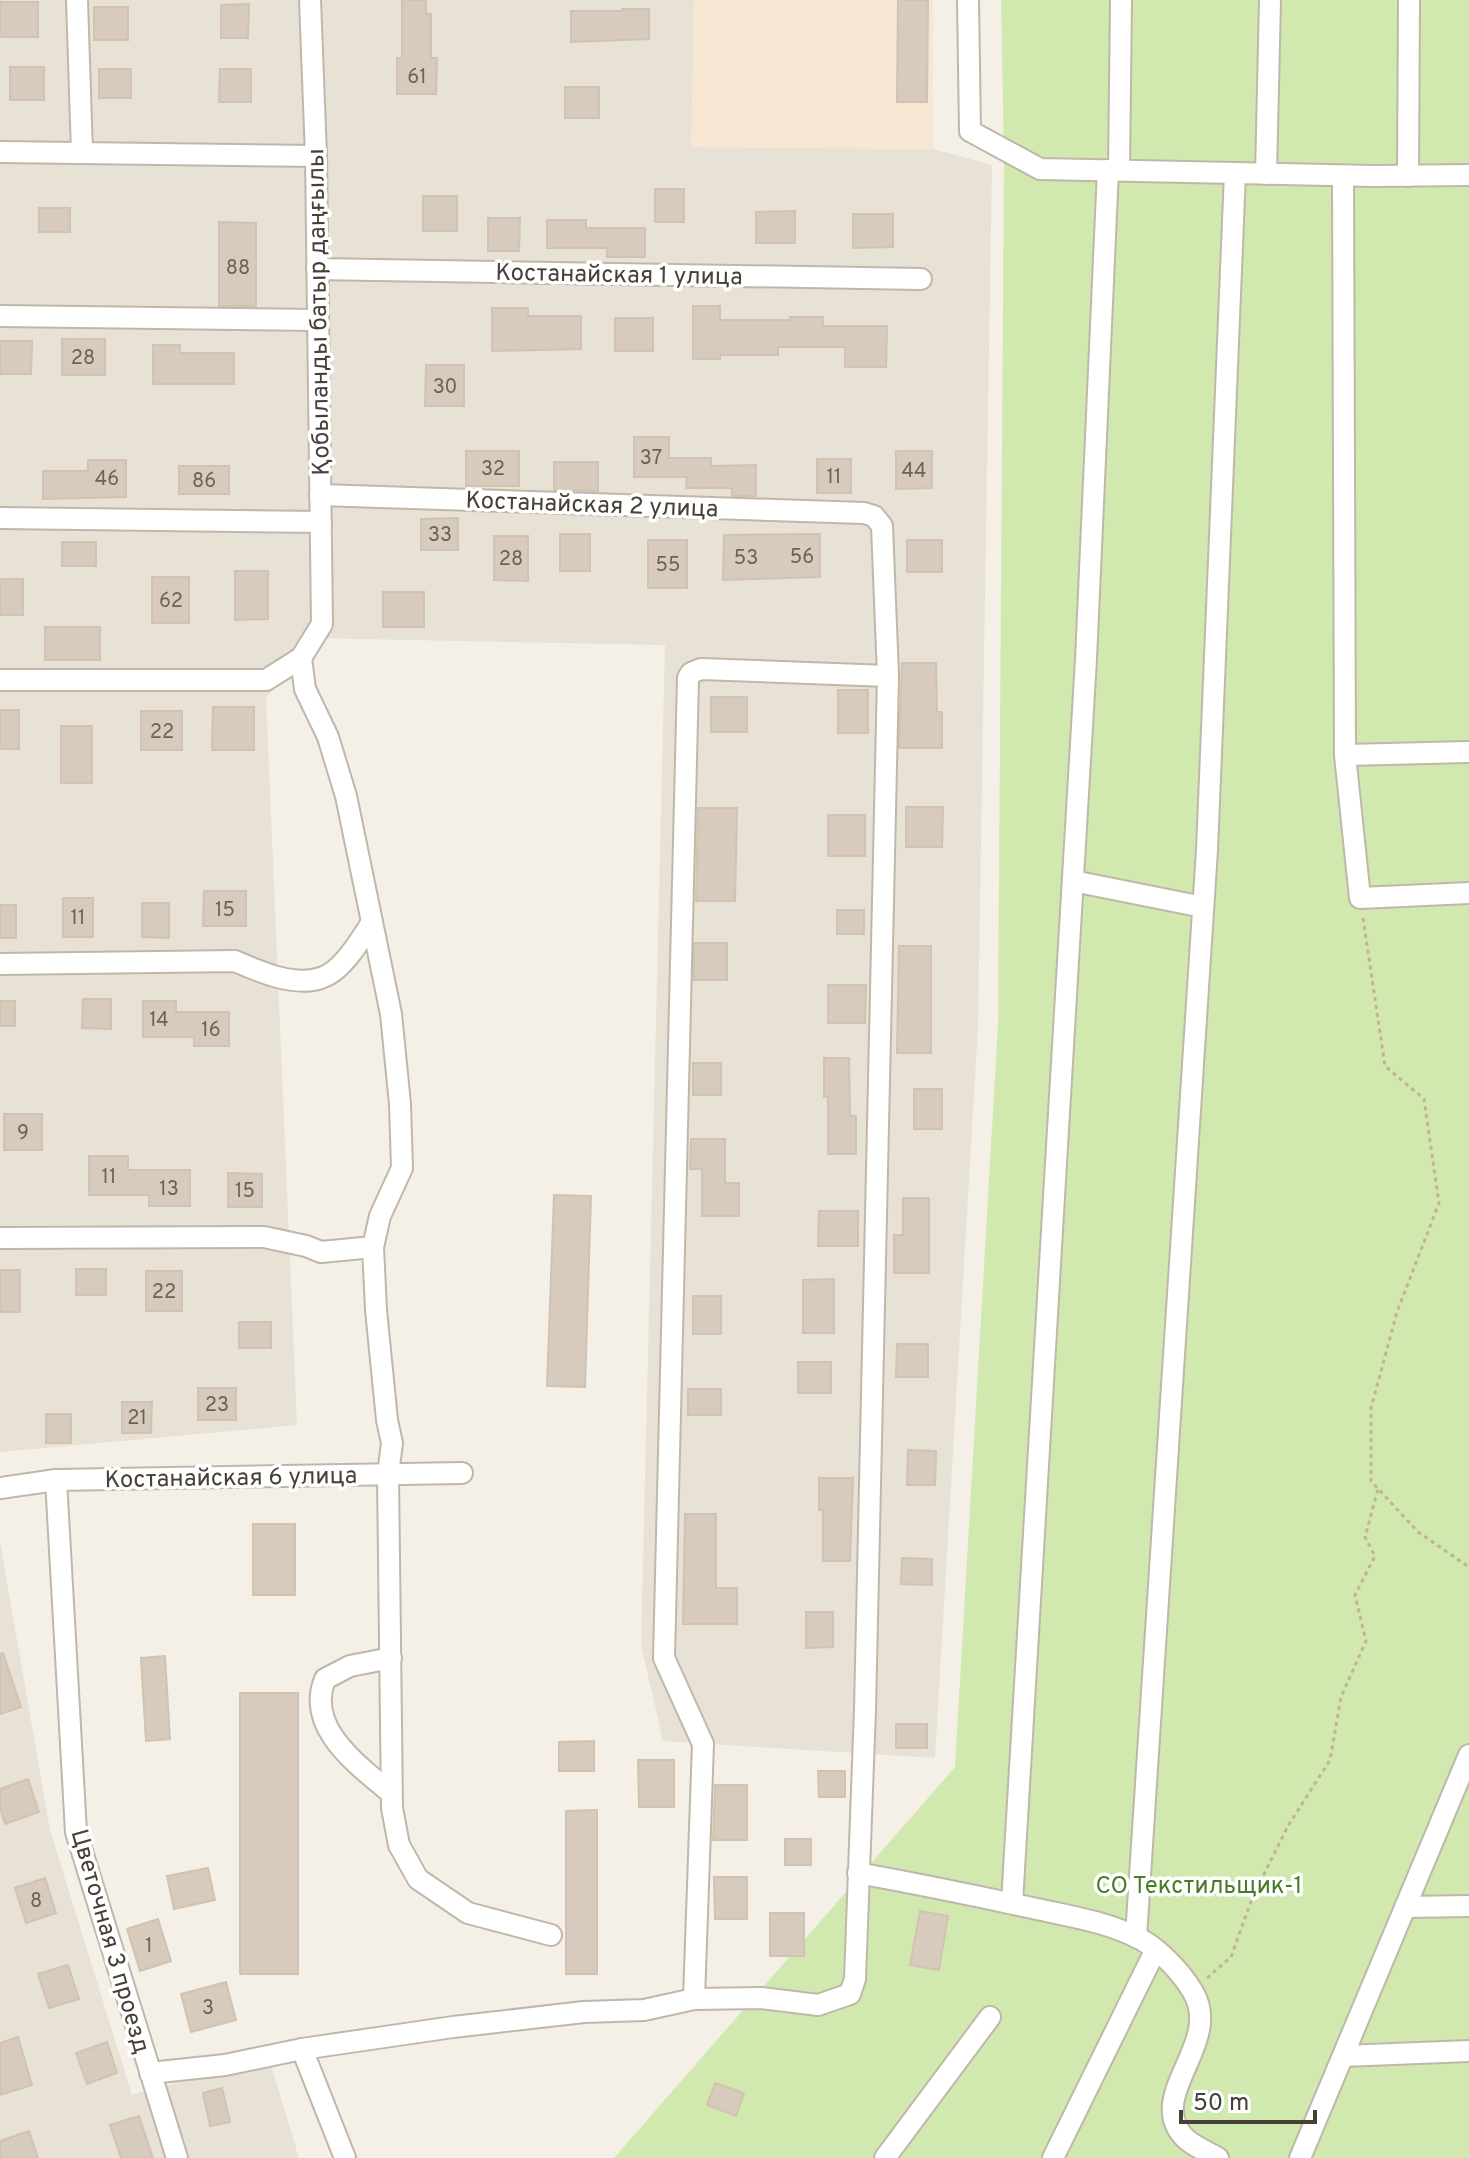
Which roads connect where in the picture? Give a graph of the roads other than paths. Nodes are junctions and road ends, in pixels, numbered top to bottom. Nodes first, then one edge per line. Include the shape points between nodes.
1 (77, 0) edge
2 (310, 0) edge
3 (968, 0) edge
4 (1121, 0) edge
5 (1270, 0) edge
6 (1409, 0) edge
7 (0, 152) edge
8 (82, 153) junction
9 (316, 156) junction
10 (1113, 170) junction
11 (1235, 173) junction
12 (1266, 174) junction
13 (1469, 175) edge
14 (1343, 176) junction
15 (1408, 176) junction
16 (317, 269) junction
17 (921, 279) dead end
18 (0, 316) edge
19 (318, 320) junction
20 (320, 495) junction
21 (0, 518) edge
22 (321, 522) junction
23 (301, 658) junction
24 (888, 676) junction
25 (0, 680) edge
26 (1469, 752) edge
27 (1345, 755) junction
28 (1073, 881) junction
29 (1469, 893) edge
30 (1203, 907) junction
31 (372, 922) junction
32 (0, 964) edge
33 (0, 1238) edge
34 (373, 1247) junction
35 (462, 1473) dead end
36 (388, 1474) junction
37 (56, 1480) junction
38 (0, 1488) edge
39 (391, 1658) junction
40 (1468, 1762) edge
41 (391, 1793) junction
42 (858, 1873) junction
43 (1012, 1903) junction
44 (1469, 1906) edge
45 (1405, 1907) junction
46 (551, 1935) dead end
47 (1136, 1937) junction
48 (1155, 1951) junction
49 (694, 1999) junction
50 (990, 2017) dead end
51 (302, 2049) junction
52 (1469, 2051) edge
53 (1343, 2056) junction
54 (150, 2073) junction
55 (177, 2158) edge
56 (345, 2158) edge
57 (885, 2158) edge
58 (1053, 2158) edge
59 (1218, 2158) edge
60 (1300, 2158) edge

1 - 8 street
2 - 9 street, Қобыланды батыр даңғылы
3 - 10 street via 970,131 1040,169
4 - 10 street
5 - 12 street
6 - 15 street
7 - 8 street
8 - 9 street
9 - 16 street, Қобыланды батыр даңғылы
10 - 11 street
10 - 28 street
11 - 12 street
11 - 30 street
12 - 14 street
13 - 15 street
14 - 15 street
14 - 27 street
16 - 17 street, Костанайская 1 улица
16 - 19 street, Қобыланды батыр даңғылы
18 - 19 street
19 - 20 street, Қобыланды батыр даңғылы
20 - 22 street, Қобыланды батыр даңғылы
20 - 24 street, Костанайская 2 улица via 874,516 882,526
21 - 22 street
22 - 23 street, Қобыланды батыр даңғылы via 322,624
23 - 25 street via 266,680
23 - 31 street via 305,689 328,737 346,796
24 - 42 street
24 - 49 street via 701,669 688,678 664,1658 703,1744
26 - 27 street
27 - 29 street via 1360,898
28 - 30 street
28 - 43 street
30 - 47 street
31 - 32 street via 343,962 323,978 293,979 235,961
31 - 34 street via 391,1014 402,1168 380,1216
33 - 34 street via 264,1237 321,1252
34 - 36 street via 392,1443
35 - 36 street, Костанайская 6 улица
36 - 37 street, Костанайская 6 улица
36 - 39 street
37 - 38 street, Костанайская 6 улица
37 - 54 street, Цветочная 3 проезд via 76,1832
39 - 41 street
39 - 41 street via 350,1666 325,1679 318,1695 323,1720 346,1755
40 - 45 street
41 - 46 street via 399,1845 418,1879 468,1913
42 - 43 street
42 - 49 street via 857,1957 850,1994 818,2005 761,1998
43 - 47 street via 1111,1925
44 - 45 street
45 - 53 street
47 - 48 street
48 - 58 street
48 - 59 street via 1192,1991 1200,2020 1195,2050 1173,2099 1173,2117 1187,2140
49 - 51 street via 644,2010 584,2012
50 - 57 street
51 - 54 street
51 - 56 street
52 - 53 street
53 - 60 street
54 - 55 street, Цветочная 3 проезд

